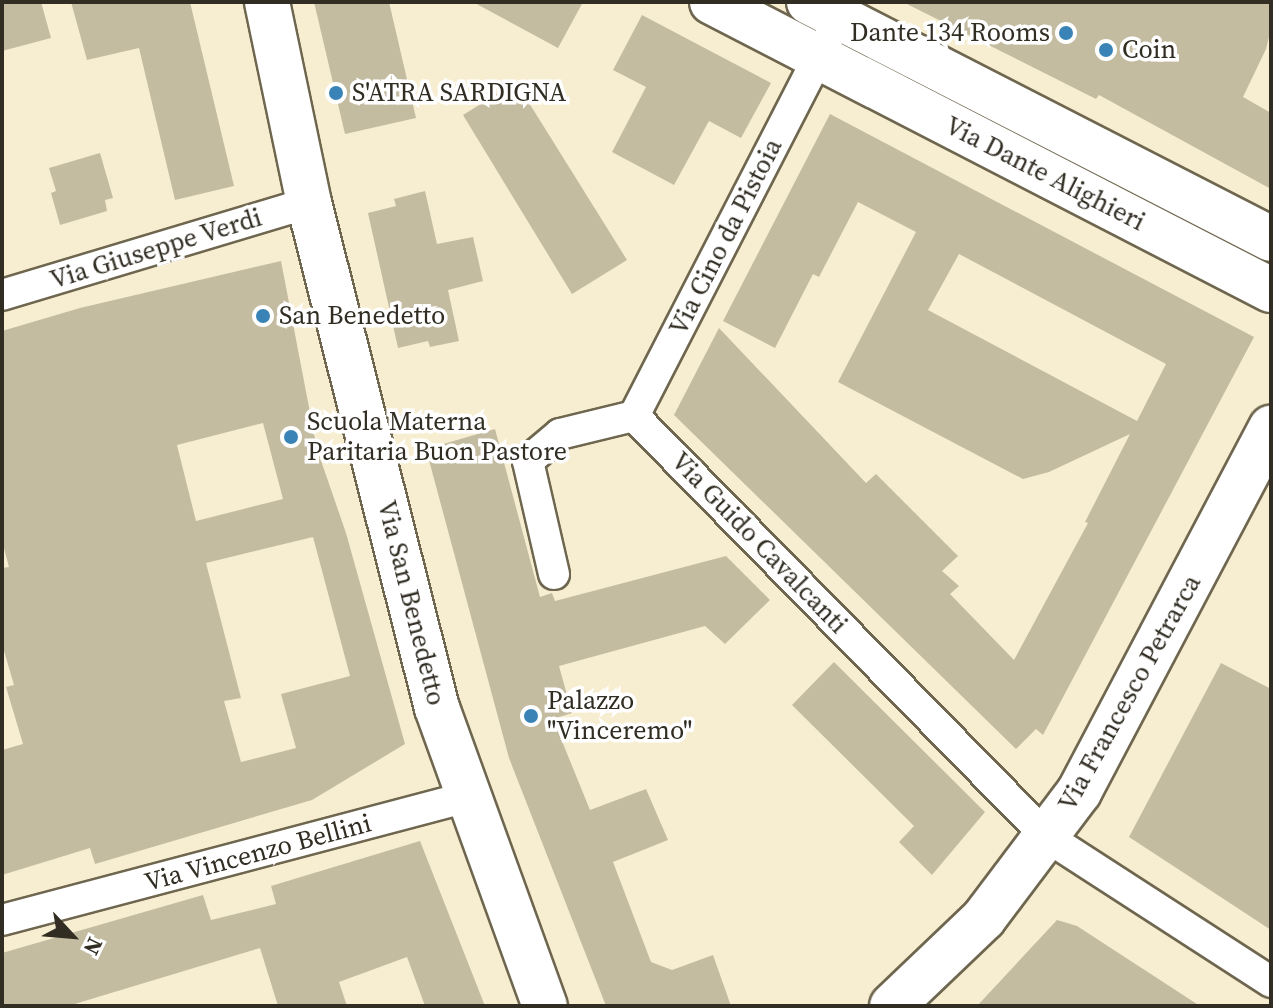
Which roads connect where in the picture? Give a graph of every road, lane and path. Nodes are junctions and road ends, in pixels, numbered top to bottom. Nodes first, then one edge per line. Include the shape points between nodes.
1 (267, 2) edge
2 (712, 2) edge
3 (831, 7) edge
4 (819, 58) junction
5 (309, 203) junction
6 (1271, 239) edge
7 (1271, 290) edge
8 (2, 295) edge
9 (634, 416) junction
10 (1271, 428) edge
11 (554, 574) dead end
12 (468, 797) junction
13 (1047, 837) junction
14 (2, 920) edge
15 (1271, 982) edge
16 (545, 1006) edge
17 (892, 1006) edge

1 - 5 street, Via San Benedetto
2 - 4 street, Via Dante Alighieri
3 - 4 street, Via Dante Alighieri
3 - 6 street, Via Dante Alighieri
4 - 7 street, Via Dante Alighieri
4 - 9 street, Via Cino da Pistoia
5 - 8 street, Via Giuseppe Verdi
5 - 12 street, Via San Benedetto via 437,708
9 - 11 street via 560,434 528,461
9 - 13 street, Via Guido Cavalcanti
10 - 13 street, Via Francesco Petrarca via 1123,714
12 - 14 street, Via Vincenzo Bellini
12 - 16 street, Via San Benedetto
13 - 15 street, Via Guido Cavalcanti
13 - 17 street, Via Francesco Petrarca via 984,918

